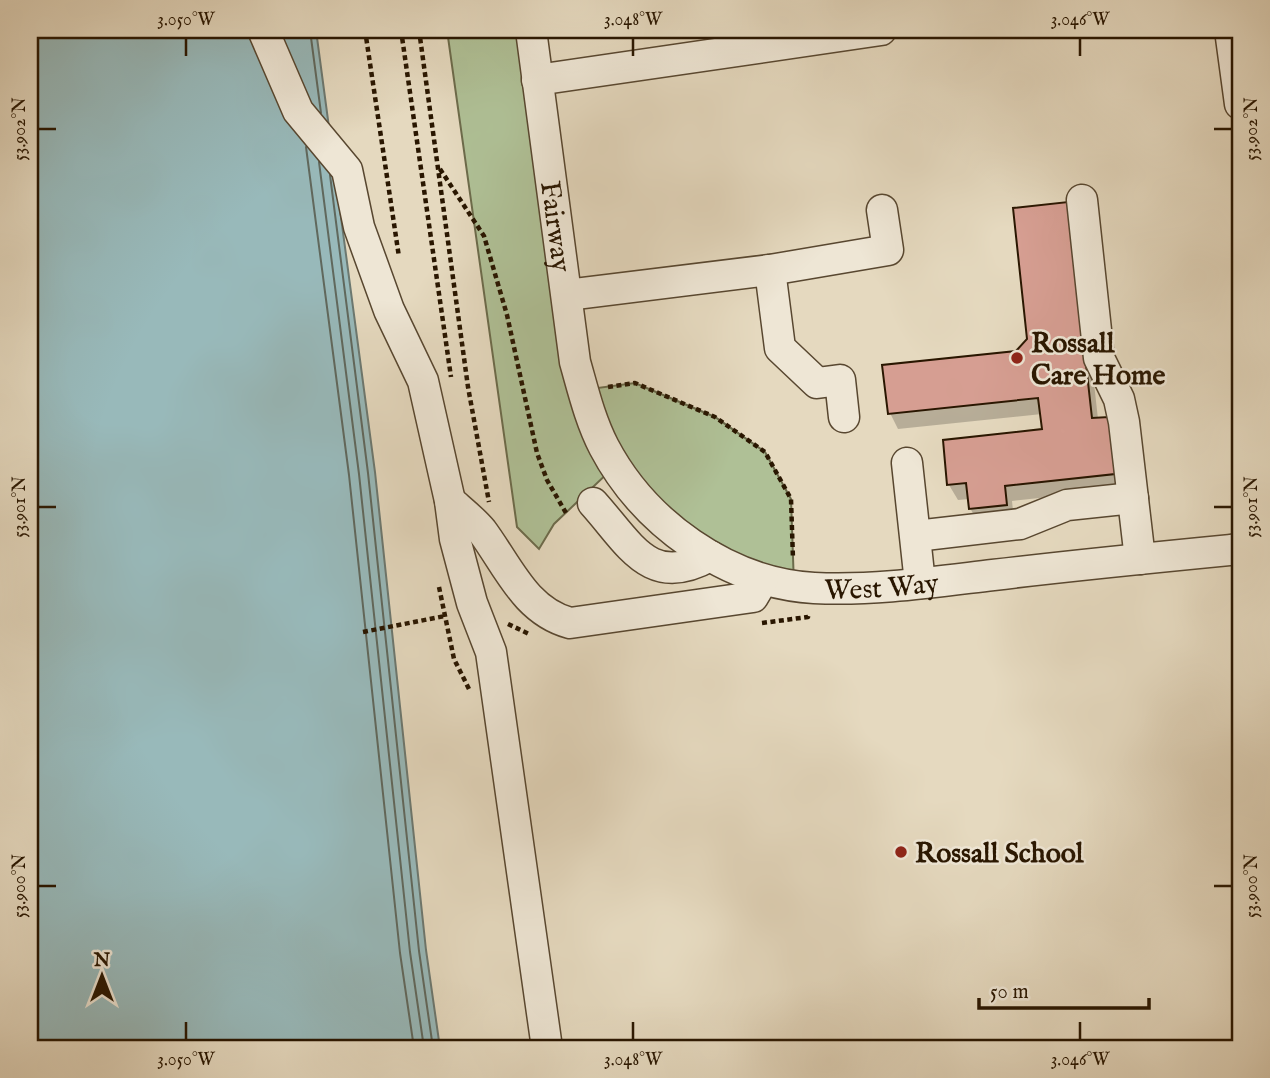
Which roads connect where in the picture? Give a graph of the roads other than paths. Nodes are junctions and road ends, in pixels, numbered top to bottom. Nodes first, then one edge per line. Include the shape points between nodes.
1 (263, 30) edge
2 (531, 30) edge
3 (881, 30) edge
4 (1230, 30) edge
5 (791, 36) edge
6 (537, 80) junction
7 (1240, 104) edge
8 (1082, 200) dead end
9 (882, 209) dead end
10 (770, 270) junction
11 (567, 295) junction
12 (844, 416) dead end
13 (593, 421) joint
14 (907, 463) dead end
15 (1133, 498) junction
16 (450, 500) junction
17 (580, 508) road end
18 (916, 536) junction
19 (1240, 549) edge
20 (710, 556) junction
21 (1140, 559) junction
22 (763, 580) junction
23 (920, 583) junction
24 (547, 1048) edge

1 - 16 street via 298,111 347,170 363,239 389,310 423,381
2 - 6 street, Fairway
3 - 5 street
4 - 7 street
5 - 6 street
6 - 11 street, Fairway
8 - 15 street via 1099,358 1119,400
9 - 10 street via 902,248
10 - 11 street
10 - 12 street via 780,348 817,383 840,380
11 - 13 street, Fairway via 575,362
13 - 20 street, West Way via 629,486 652,512
14 - 18 street
15 - 18 street via 1067,505 1020,524
15 - 21 street
16 - 22 street via 480,529 532,603 552,619 570,624 753,597
16 - 24 street via 455,540 491,652
17 - 20 street via 647,563 665,569 693,565
18 - 23 street
19 - 21 street, West Way
20 - 22 street, West Way
21 - 23 street, West Way
22 - 23 street, West Way via 857,589

